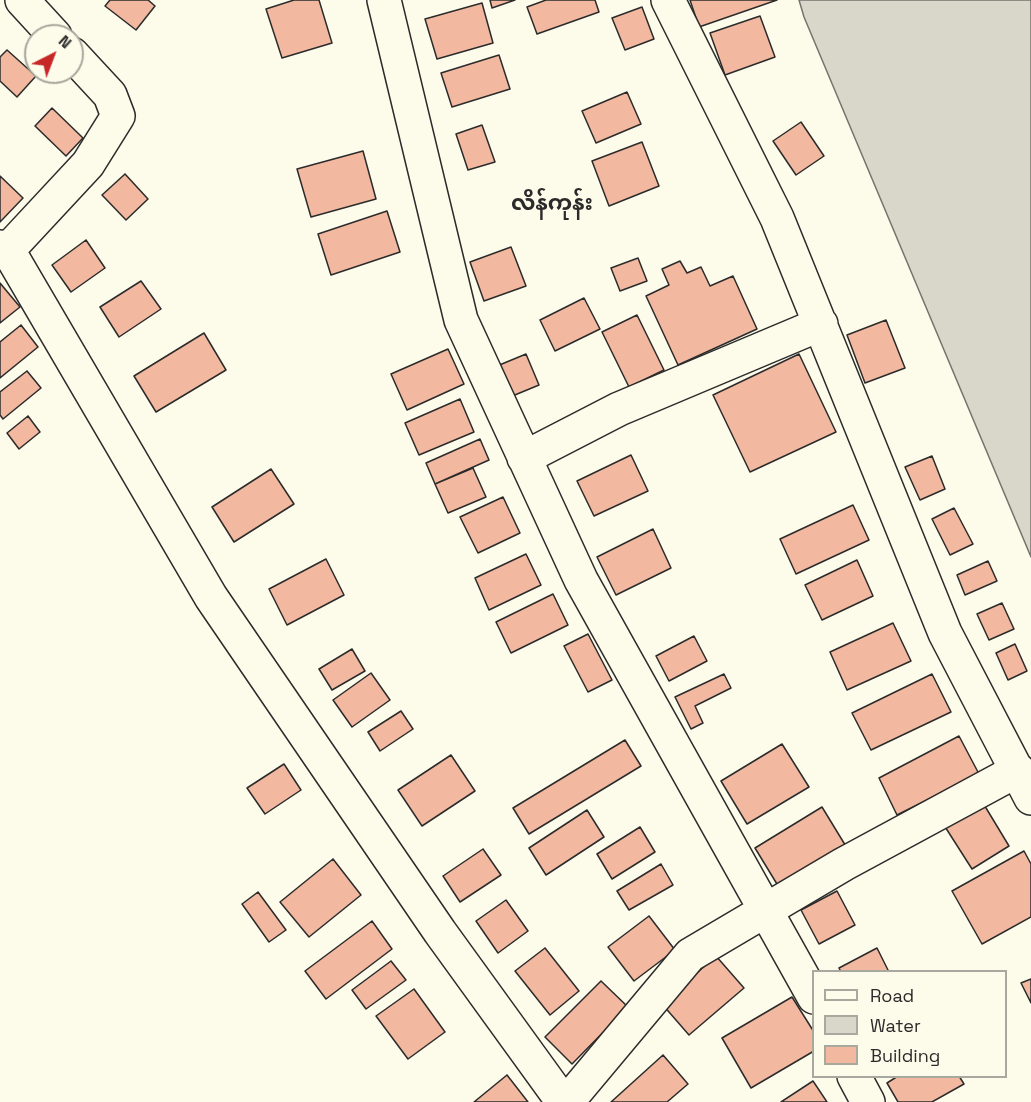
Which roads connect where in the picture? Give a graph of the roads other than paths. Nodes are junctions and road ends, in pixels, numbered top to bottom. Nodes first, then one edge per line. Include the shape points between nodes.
1 (22, 0) edge
2 (384, 0) edge
3 (668, 0) edge
4 (44, 24) edge
5 (84, 67) edge
6 (4, 249) edge
7 (821, 324) junction
8 (524, 458) junction
9 (1024, 784) edge
10 (764, 909) junction
11 (812, 995) edge
12 (855, 1078) edge
13 (565, 1102) edge
14 (868, 1102) edge

1 - 4 street
2 - 8 street via 461,320
3 - 7 street via 777,218
5 - 6 street via 110,95 118,116 88,164
6 - 13 street via 211,597 440,932
7 - 8 street via 619,409
7 - 9 street via 945,633
8 - 10 street via 581,580
9 - 10 street
10 - 11 street
10 - 13 street via 690,955
12 - 14 street

